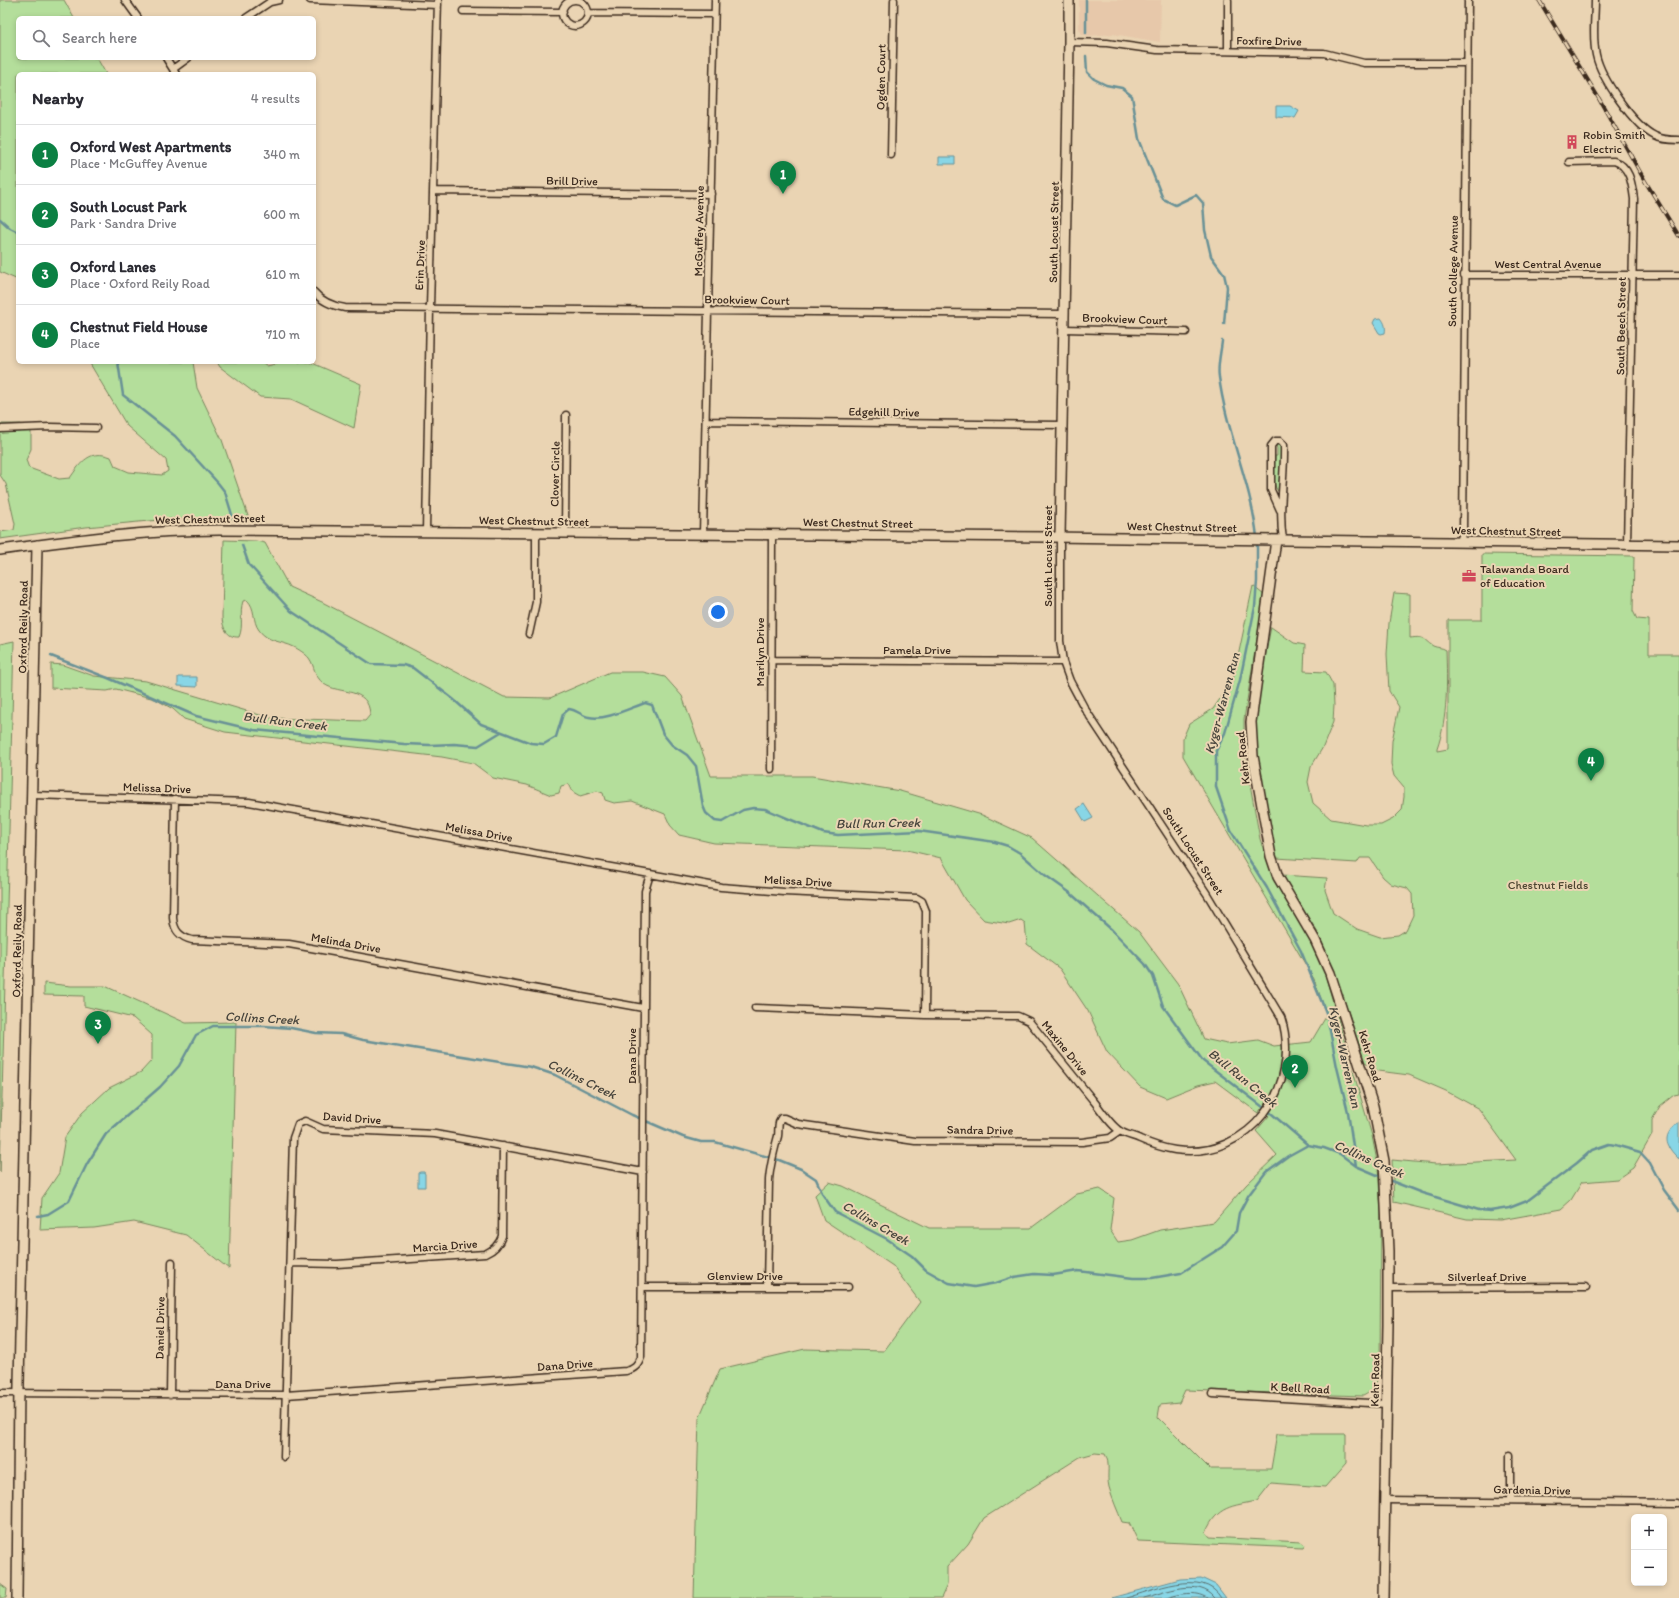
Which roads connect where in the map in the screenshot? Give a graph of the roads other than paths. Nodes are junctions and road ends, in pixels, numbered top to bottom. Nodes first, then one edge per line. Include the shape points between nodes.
1 (125, 0) edge
2 (278, 0) edge
3 (310, 0) edge
4 (715, 0) edge
5 (894, 0) edge
6 (1069, 0) edge
7 (1228, 0) edge
8 (1468, 0) edge
9 (1595, 0) edge
10 (438, 2) edge
11 (463, 11) dead end
12 (563, 12) junction
13 (588, 13) junction
14 (714, 14) junction
15 (137, 16) edge
16 (249, 16) edge
17 (1070, 42) junction
18 (1228, 51) junction
19 (167, 60) edge
20 (186, 60) edge
21 (1467, 63) junction
22 (175, 71) edge
23 (1679, 140) edge
24 (891, 155) dead end
25 (1569, 162) dead end
26 (434, 191) junction
27 (710, 194) junction
28 (1464, 275) junction
29 (1634, 275) junction
30 (1679, 275) edge
31 (316, 294) edge
32 (430, 308) junction
33 (708, 311) junction
34 (1064, 314) junction
35 (1064, 329) junction
36 (1186, 332) dead end
37 (566, 416) dead end
38 (706, 421) junction
39 (1062, 425) junction
40 (96, 428) dead end
41 (0, 429) edge
42 (1280, 510) junction
43 (426, 532) junction
44 (536, 533) junction
45 (565, 533) junction
46 (703, 534) junction
47 (772, 535) junction
48 (1060, 537) junction
49 (1280, 540) junction
50 (1460, 542) junction
51 (1627, 544) junction
52 (37, 545) junction
53 (1679, 545) edge
54 (0, 550) edge
55 (529, 634) dead end
56 (771, 660) junction
57 (1063, 662) junction
58 (771, 769) dead end
59 (32, 795) junction
60 (175, 799) junction
61 (650, 874) junction
62 (643, 1008) junction
63 (754, 1008) dead end
64 (925, 1015) junction
65 (1120, 1131) junction
66 (503, 1146) junction
67 (643, 1172) junction
68 (172, 1262) dead end
69 (290, 1263) junction
70 (642, 1286) junction
71 (767, 1286) junction
72 (848, 1287) dead end
73 (1586, 1287) dead end
74 (1388, 1288) junction
75 (0, 1393) edge
76 (20, 1394) junction
77 (1212, 1394) dead end
78 (170, 1395) junction
79 (286, 1395) junction
80 (1387, 1404) junction
81 (1510, 1456) dead end
82 (284, 1457) dead end
83 (1384, 1500) junction
84 (1510, 1501) junction
85 (1679, 1503) edge
86 (17, 1598) edge
87 (1383, 1598) edge

1 - 15 street
2 - 16 street via 270,2
3 - 10 street
4 - 14 street, McGuffey Avenue
5 - 24 street, Ogden Court
6 - 17 main road, South Locust Street
7 - 18 street
8 - 21 street, South College Avenue
9 - 23 street via 1596,56 1608,82 1632,118 1654,136
10 - 26 street, Erin Drive
11 - 12 street
12 - 13 street via 566,5 574,1 582,2
12 - 13 street via 566,22 574,26 585,22
13 - 14 street
14 - 27 street, McGuffey Avenue
17 - 18 street, Foxfire Drive via 1107,43 1157,50
17 - 34 main road, South Locust Street
18 - 21 street, Foxfire Drive via 1324,53 1364,63
19 - 22 street
20 - 22 street
21 - 28 street, South College Avenue
25 - 29 street, South Beech Street via 1614,161 1626,170 1632,182 1634,199
26 - 27 street, Brill Drive
26 - 32 street, Erin Drive
27 - 33 street, McGuffey Avenue
28 - 29 street, West Central Avenue
28 - 50 street, South College Avenue via 1463,532
29 - 30 street, West Central Avenue
29 - 51 street, South Beech Street
31 - 32 street, Brookview Court via 332,306 345,308
32 - 33 street, Brookview Court
32 - 43 street, Erin Drive
33 - 34 street, Brookview Court
33 - 38 street, McGuffey Avenue
34 - 35 main road, South Locust Street
35 - 36 street, Brookview Court
35 - 39 main road, South Locust Street
37 - 45 street, Clover Circle
38 - 39 street, Edgehill Drive
38 - 46 street, McGuffey Avenue
39 - 48 main road, South Locust Street
40 - 41 street
42 - 42 street via 1284,445 1280,441 1275,441 1271,446 1271,490
42 - 49 street
43 - 44 main road, West Chestnut Street
43 - 52 main road, West Chestnut Street via 180,530 115,534
44 - 45 main road, West Chestnut Street
44 - 55 street via 536,602
45 - 46 main road, West Chestnut Street
46 - 47 main road, West Chestnut Street
47 - 48 main road, West Chestnut Street
47 - 56 street, Marilyn Drive
48 - 49 main road, West Chestnut Street
48 - 57 street, South Locust Street via 1060,641
49 - 50 main road, West Chestnut Street
49 - 74 main road, Kehr Road via 1251,722 1254,762 1275,871 1315,940 1330,973 1373,1106 1384,1161
50 - 51 main road, West Chestnut Street
51 - 53 main road, West Chestnut Street
52 - 54 main road, West Chestnut Street
52 - 59 main road, Oxford Reily Road
56 - 57 street, Pamela Drive
56 - 58 street, Marilyn Drive
57 - 65 street, South Locust Street via 1085,709 1202,887 1270,997 1284,1027 1286,1060 1282,1080 1263,1115 1254,1126 1234,1140 1215,1147 1180,1151 1162,1148
59 - 60 street, Melissa Drive
59 - 76 main road, Oxford Reily Road
60 - 61 street, Melissa Drive via 249,802
60 - 62 street, Melinda Drive via 173,926 184,938 289,944
61 - 62 street, Dana Drive via 646,891
61 - 64 street, Melissa Drive via 720,887 911,898 922,901 926,911
62 - 67 street, Dana Drive
63 - 64 street, Maxine Drive
64 - 65 street, Maxine Drive via 1024,1018
65 - 71 street, Sandra Drive via 1110,1138 1082,1142 915,1141 798,1124 781,1118 769,1180
66 - 67 street, David Drive
66 - 69 street, Marcia Drive via 502,1236 498,1245 490,1252 337,1264
66 - 69 street, David Drive via 435,1134 323,1129 302,1121 298,1124 293,1138
67 - 70 street, Dana Drive
68 - 78 street, Daniel Drive
69 - 79 street, David Drive
70 - 71 street, Glenview Drive
70 - 79 street, Dana Drive via 641,1357 634,1369
71 - 72 street, Glenview Drive
73 - 74 street, Silverleaf Drive
74 - 80 main road, Kehr Road
75 - 76 street, Dana Drive
76 - 78 street, Dana Drive
76 - 86 main road, Oxford Reily Road
77 - 80 street, K Bell Road
78 - 79 street, Dana Drive
79 - 82 street, David Drive
80 - 83 main road, Kehr Road
81 - 84 street
83 - 84 street, Gardenia Drive
83 - 87 main road, Kehr Road
84 - 85 street, Gardenia Drive

